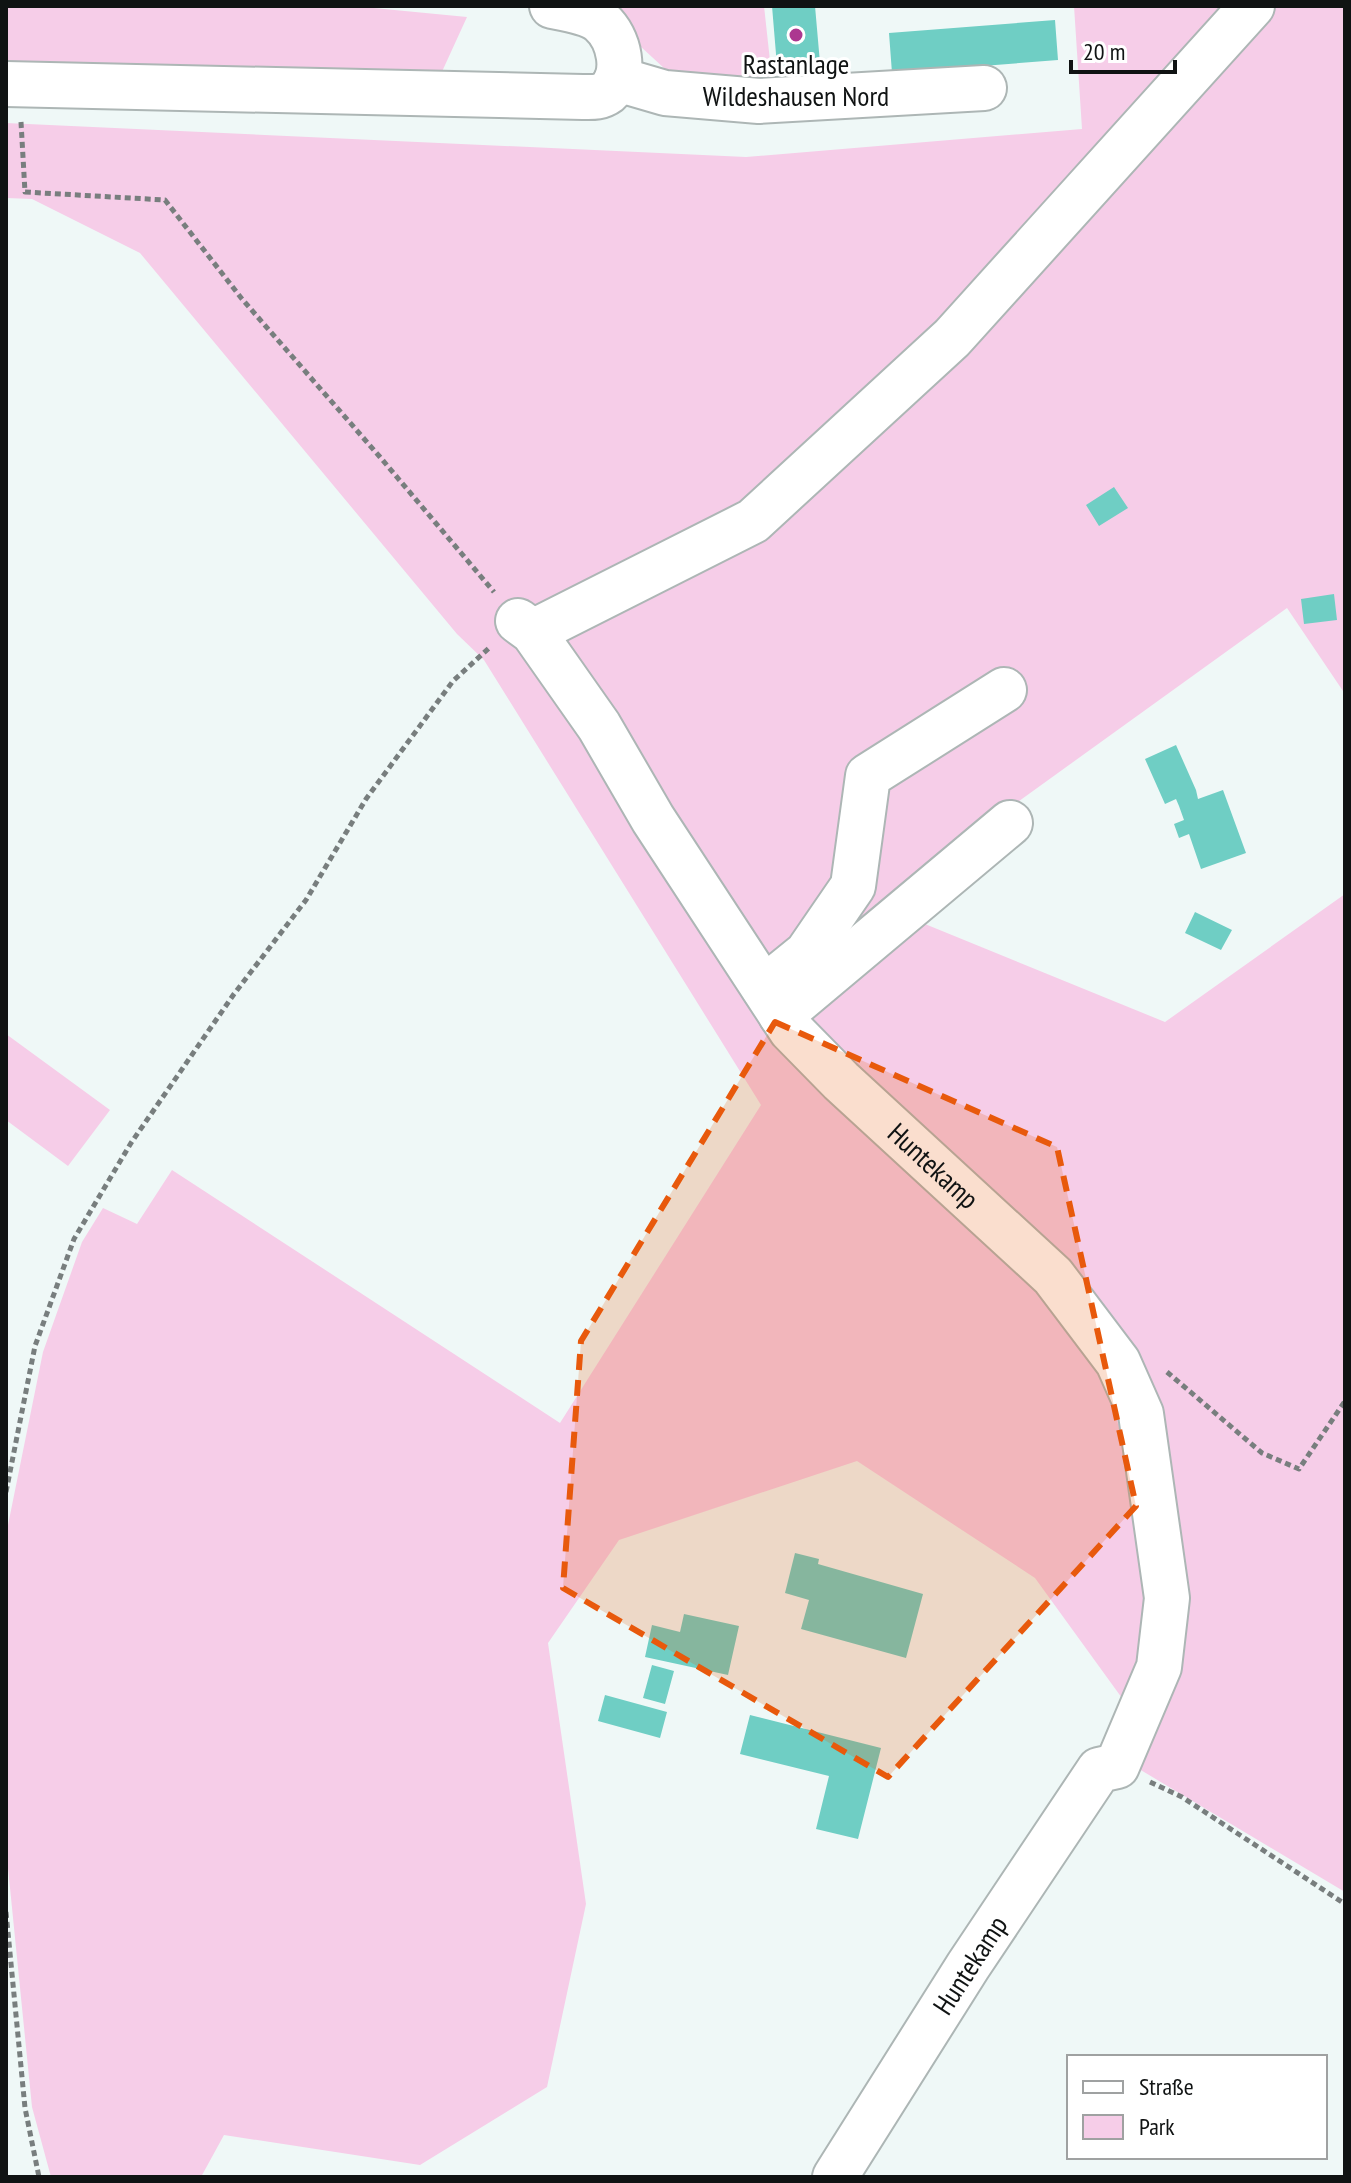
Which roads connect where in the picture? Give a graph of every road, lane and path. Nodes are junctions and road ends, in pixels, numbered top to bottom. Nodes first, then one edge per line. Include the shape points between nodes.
1 (552, 6) edge
2 (1252, 6) edge
3 (617, 79) junction
4 (13, 84) edge
5 (984, 88) dead end
6 (526, 627) junction
7 (1004, 690) dead end
8 (1010, 823) dead end
9 (772, 1002) junction
10 (1118, 1362) junction
11 (1345, 1401) edge
12 (6, 1492) edge
13 (1117, 1766) junction
14 (1345, 1904) edge
15 (6, 1912) edge
16 (39, 2177) edge
17 (835, 2177) edge

1 - 3 street via 599,20 619,53
2 - 6 street via 952,338 753,521
3 - 4 street via 596,97
3 - 5 street via 665,93 759,101
4 - 6 path via 25,192 165,200 242,299
6 - 9 street, Huntekamp via 599,726
6 - 12 path via 453,681 366,799 306,900 131,1143 74,1239 35,1346
7 - 9 street via 868,776 853,886
8 - 9 street
9 - 10 street, Huntekamp via 791,1030 841,1081 1053,1276
10 - 11 path via 1156,1362 1262,1453 1299,1469
10 - 13 street, Huntekamp via 1141,1414 1167,1598 1159,1667
13 - 14 path via 1182,1797
13 - 17 street, Huntekamp via 1099,1770
15 - 16 path via 25,2108

